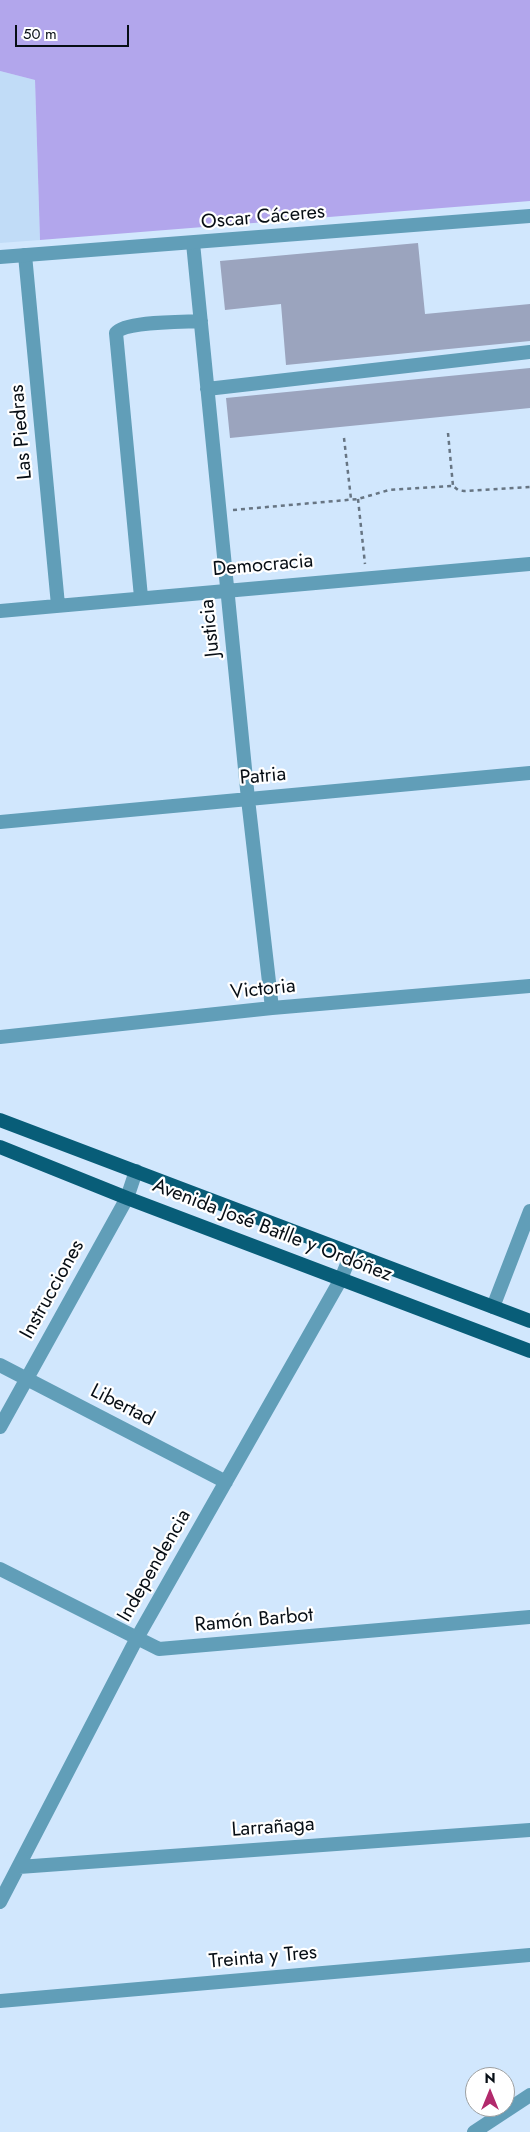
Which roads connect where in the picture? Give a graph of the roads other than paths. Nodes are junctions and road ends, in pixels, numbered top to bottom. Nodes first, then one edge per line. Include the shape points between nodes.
1 (530, 216) edge
2 (194, 243) junction
3 (25, 255) junction
4 (0, 257) edge
5 (200, 321) junction
6 (530, 352) edge
7 (207, 389) junction
8 (530, 564) edge
9 (227, 589) junction
10 (141, 597) junction
11 (58, 605) junction
12 (0, 611) edge
13 (530, 773) edge
14 (248, 799) junction
15 (0, 822) edge
16 (530, 986) edge
17 (272, 1008) junction
18 (0, 1037) edge
19 (0, 1120) edge
20 (0, 1147) edge
21 (136, 1170) junction
22 (127, 1198) junction
23 (530, 1211) edge
24 (351, 1254) junction
25 (341, 1279) junction
26 (493, 1307) junction
27 (530, 1322) edge
28 (530, 1351) edge
29 (0, 1365) edge
30 (27, 1379) junction
31 (0, 1427) edge
32 (226, 1482) junction
33 (0, 1569) edge
34 (530, 1617) edge
35 (137, 1638) junction
36 (530, 1830) edge
37 (19, 1867) junction
38 (0, 1902) edge
39 (530, 1955) edge
40 (0, 2001) edge
41 (530, 2094) edge
42 (474, 2132) edge

1 - 2 street, Oscar Cáceres
2 - 3 street, Oscar Cáceres
2 - 5 street, Justicia
3 - 4 street, Oscar Cáceres
3 - 11 street, Las Piedras
5 - 7 street, Justicia
5 - 10 street via 130,326 116,333
6 - 7 street
7 - 9 street, Justicia
8 - 9 street, Democracia
9 - 10 street, Democracia
9 - 14 street, Justicia
10 - 11 street, Democracia
11 - 12 street, Democracia
13 - 14 street, Patria
14 - 15 street, Patria
14 - 17 street, Justicia
16 - 17 street, Victoria
17 - 18 street, Victoria
19 - 21 main road, Avenida José Batlle y Ordóñez
20 - 22 main road, Avenida José Batlle y Ordóñez
21 - 22 street, Instrucciones
21 - 24 main road, Avenida José Batlle y Ordóñez
22 - 25 main road, Avenida José Batlle y Ordóñez
22 - 30 street, Instrucciones
23 - 26 street
24 - 25 street, Independencia
24 - 26 main road, Avenida José Batlle y Ordóñez
25 - 28 main road, Avenida José Batlle y Ordóñez
25 - 32 street, Independencia
26 - 27 main road, Avenida José Batlle y Ordóñez
29 - 30 street, Libertad
30 - 31 street, Instrucciones
30 - 32 street, Libertad
32 - 35 street, Independencia
33 - 35 street, Ramón Barbot
34 - 35 street, Ramón Barbot via 159,1649
35 - 37 street, Independencia
36 - 37 street, Larrañaga
37 - 38 street, Independencia
39 - 40 street, Treinta y Tres
41 - 42 street

